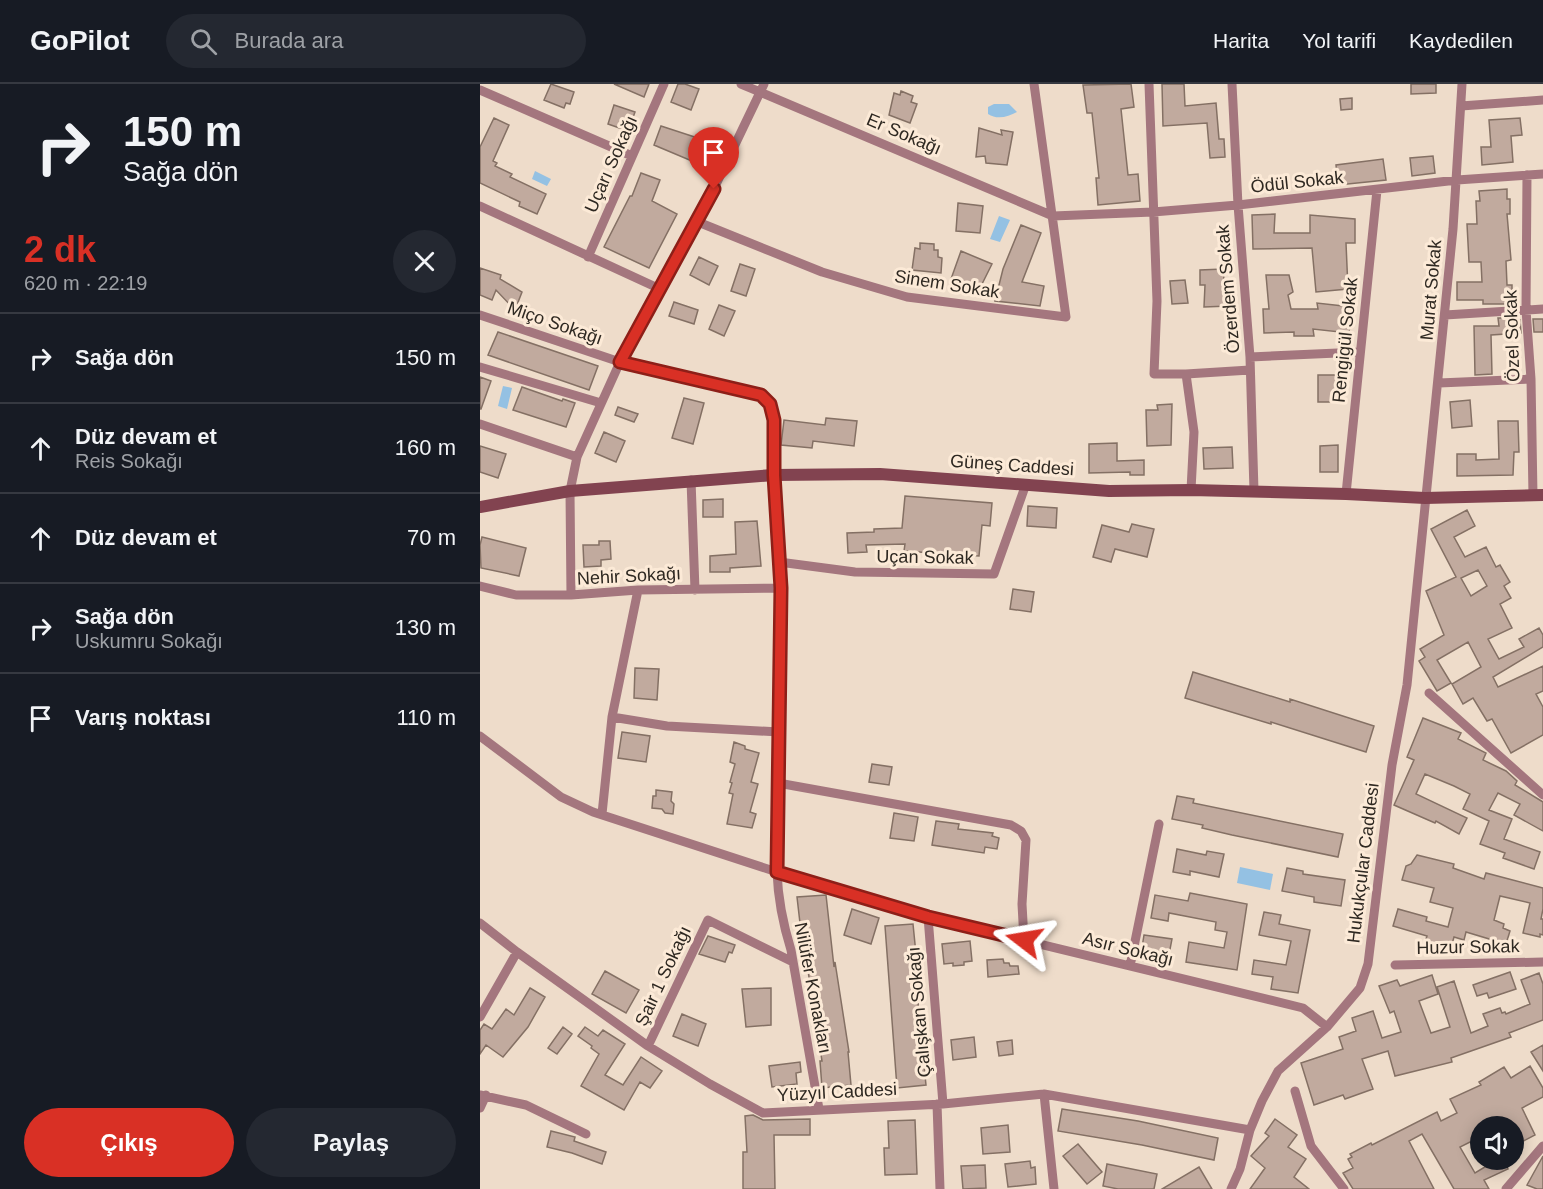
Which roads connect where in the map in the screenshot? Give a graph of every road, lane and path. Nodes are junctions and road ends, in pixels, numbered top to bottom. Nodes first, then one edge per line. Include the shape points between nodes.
1 (664, 84) edge
2 (741, 84) edge
3 (1034, 84) edge
4 (1149, 84) edge
5 (1232, 84) edge
6 (1462, 84) edge
7 (762, 88) edge
8 (480, 90) edge
9 (1543, 100) edge
10 (1461, 106) junction
11 (632, 156) junction
12 (1543, 174) edge
13 (1527, 175) junction
14 (1457, 180) junction
15 (1377, 190) junction
16 (1238, 205) junction
17 (480, 206) edge
18 (1152, 212) junction
19 (1053, 216) junction
20 (698, 222) junction
21 (588, 257) junction
22 (660, 289) junction
23 (1543, 309) edge
24 (1526, 310) junction
25 (480, 315) edge
26 (1445, 315) junction
27 (1360, 352) junction
28 (1250, 357) junction
29 (620, 362) junction
30 (480, 367) edge
31 (1250, 370) junction
32 (1186, 374) junction
33 (1531, 379) junction
34 (1439, 383) junction
35 (602, 403) junction
36 (480, 423) edge
37 (577, 457) junction
38 (774, 475) junction
39 (691, 480) junction
40 (1026, 484) junction
41 (1191, 490) junction
42 (570, 491) junction
43 (1254, 491) junction
44 (1346, 494) junction
45 (1538, 496) edge
46 (1425, 498) junction
47 (480, 507) edge
48 (779, 562) junction
49 (480, 586) edge
50 (781, 588) junction
51 (638, 590) junction
52 (695, 590) junction
53 (572, 596) junction
54 (1429, 693) dead end
55 (612, 717) junction
56 (779, 732) junction
57 (480, 736) edge
58 (778, 783) junction
59 (1543, 795) edge
60 (602, 814) junction
61 (1159, 824) dead end
62 (777, 872) junction
63 (928, 917) junction
64 (480, 923) edge
65 (1024, 940) junction
66 (517, 952) junction
67 (794, 962) junction
68 (1543, 962) edge
69 (1395, 965) dead end
70 (1130, 966) junction
71 (480, 1017) edge
72 (1327, 1027) junction
73 (648, 1046) junction
74 (1295, 1091) dead end
75 (1044, 1094) junction
76 (483, 1095) edge
77 (940, 1104) junction
78 (480, 1108) edge
79 (819, 1109) junction
80 (1250, 1130) junction
81 (586, 1134) dead end
82 (1543, 1146) edge
83 (940, 1189) edge
84 (1054, 1189) edge
85 (1231, 1189) edge
86 (1344, 1189) edge
87 (1506, 1189) edge

1 - 11 street, Uçarı Sokağı
2 - 7 street, Er Sokağı
3 - 19 street
4 - 18 street
5 - 16 street, Özerdem Sokak
6 - 10 street, Murat Sokak
7 - 19 street, Er Sokağı
7 - 20 street
8 - 11 street
9 - 10 street
10 - 14 street, Murat Sokak
11 - 21 street, Uçarı Sokağı
12 - 13 street, Ödül Sokak
13 - 14 street, Ödül Sokak
13 - 24 street, Özel Sokak
14 - 15 street, Ödül Sokak
14 - 26 street, Murat Sokak
15 - 16 street, Ödül Sokak
15 - 27 street, Rengigül Sokak
16 - 18 street, Ödül Sokak
16 - 28 street, Özerdem Sokak
17 - 21 street
18 - 19 street, Ödül Sokak
18 - 32 street via 1157,301 1154,374
19 - 20 street, Sinem Sokak via 1066,316 908,297 822,272
20 - 22 street
21 - 22 street
22 - 29 street
23 - 24 street
24 - 26 street
24 - 33 street, Özel Sokak
25 - 29 street, Miço Sokağı
26 - 34 street, Murat Sokak
27 - 28 street
27 - 44 street, Rengigül Sokak
28 - 31 street, Özerdem Sokak
29 - 35 street
29 - 38 street, Miço Sokağı via 761,395 774,415
30 - 35 street
31 - 32 street
31 - 43 street, Özerdem Sokak
32 - 41 street via 1194,432
33 - 34 street
33 - 45 street, Özel Sokak
34 - 46 street, Murat Sokak
35 - 37 street
36 - 37 street
37 - 42 street
38 - 39 main road, Güneş Caddesi
38 - 40 main road, Güneş Caddesi via 880,474
38 - 48 street, Miço Sokağı
39 - 42 main road, Güneş Caddesi
39 - 52 street
40 - 41 main road, Güneş Caddesi via 1108,491
40 - 48 street, Uçan Sokak via 994,574 855,572
41 - 43 main road, Güneş Caddesi
42 - 47 main road, Güneş Caddesi
42 - 53 street
43 - 44 main road, Güneş Caddesi
44 - 46 main road, Güneş Caddesi
45 - 46 main road, Güneş Caddesi
46 - 72 street, Hukukçular Caddesi via 1407,685 1390,775 1368,964 1360,988
48 - 50 street, Nilüfer Konakları
49 - 53 street, Nehir Sokağı via 516,595
50 - 52 street, Nehir Sokağı
50 - 56 street, Nilüfer Konakları
51 - 52 street, Nehir Sokağı
51 - 53 street, Nehir Sokağı
51 - 55 street
54 - 59 street
55 - 56 street via 667,726
55 - 60 street
56 - 58 street, Nilüfer Konakları
57 - 60 street, Asır Sokağı via 561,797
58 - 62 street, Nilüfer Konakları
58 - 65 street via 1018,828 1026,845
60 - 62 street, Asır Sokağı
61 - 70 street
62 - 63 street, Asır Sokağı
62 - 67 street, Nilüfer Konakları via 780,907
63 - 65 street, Asır Sokağı
63 - 77 street, Çalışkan Sokağı
64 - 66 street, Yüzyıl Caddesi
65 - 70 street, Asır Sokağı
66 - 71 street
66 - 73 street, Yüzyıl Caddesi
67 - 73 street, Şair 1 Sokağı via 708,920
67 - 79 street, Nilüfer Konakları
68 - 69 street, Huzur Sokak
70 - 72 street, Asır Sokağı via 1303,1008
72 - 80 street, Hukukçular Caddesi via 1278,1071
73 - 79 street, Yüzyıl Caddesi via 763,1113
74 - 86 street via 1311,1146
75 - 77 street, Yüzyıl Caddesi
75 - 80 street, Yüzyıl Caddesi
75 - 84 street
76 - 78 street
76 - 81 street via 526,1106
77 - 79 street, Yüzyıl Caddesi
77 - 83 street, Çalışkan Sokağı
80 - 85 street, Hukukçular Caddesi
82 - 87 street

